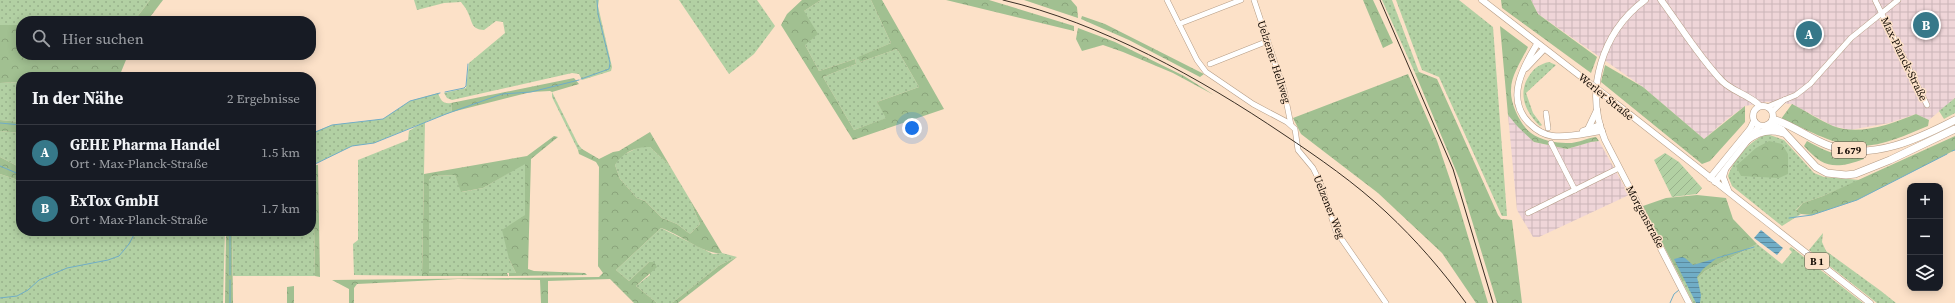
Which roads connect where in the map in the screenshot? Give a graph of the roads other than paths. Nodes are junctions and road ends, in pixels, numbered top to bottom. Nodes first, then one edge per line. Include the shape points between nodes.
1 (1167, 0) edge
2 (1241, 0) edge
3 (1254, 0) edge
4 (1645, 0) edge
5 (1661, 0) edge
6 (1875, 0) edge
7 (1898, 0) edge
8 (1485, 2) edge
9 (1881, 13) junction
10 (1179, 24) junction
11 (1268, 41) junction
12 (1537, 44) junction
13 (1544, 49) junction
14 (1210, 64) dead end
15 (1524, 70) junction
16 (1747, 98) junction
17 (1785, 99) junction
18 (1764, 106) junction
19 (1927, 106) dead end
20 (1597, 109) junction
21 (1754, 110) junction
22 (1546, 113) dead end
23 (1771, 118) junction
24 (1955, 120) edge
25 (1754, 121) junction
26 (1291, 125) junction
27 (1759, 126) junction
28 (1548, 128) dead end
29 (1601, 128) junction
30 (1588, 129) junction
31 (1946, 129) junction
32 (1955, 129) edge
33 (1572, 135) junction
34 (1787, 135) junction
35 (1746, 141) junction
36 (1551, 143) dead end
37 (1298, 152) joint
38 (1727, 166) junction
39 (1619, 168) junction
40 (1713, 180) junction
41 (1574, 190) junction
42 (1730, 193) junction
43 (1528, 213) dead end
44 (1386, 303) edge
45 (1689, 303) edge
46 (1870, 303) edge

1 - 10 street
2 - 10 street
3 - 11 street, Uelzener Hellweg
4 - 20 main road via 1623,21 1606,47 1598,78
5 - 16 main road via 1723,82
6 - 9 street
7 - 9 street, Max-Planck-Straße
8 - 12 main road, Werler Straße / B 1
9 - 17 street, Max-Planck-Straße via 1851,38 1810,84 1796,95
9 - 19 street, Max-Planck-Straße
10 - 26 street via 1197,60 1208,74 1253,104
11 - 14 street
11 - 26 street, Uelzener Hellweg via 1291,115
12 - 13 main road, Werler Straße / B 1
12 - 15 main road
13 - 15 main road
13 - 40 main road, Werler Straße / B 1, bridge
15 - 33 main road via 1518,86 1517,100 1527,120 1537,129 1552,136
16 - 18 main road
16 - 21 main road via 1752,102
17 - 18 street, Max-Planck-Straße
17 - 23 street, Max-Planck-Straße
18 - 21 main road
18 - 23 main road
20 - 29 main road
20 - 30 main road
21 - 25 main road
22 - 28 street
23 - 27 main road
23 - 31 highway, L 679 via 1826,144 1851,151 1882,149
23 - 34 highway, L 679
24 - 31 highway, L 679
25 - 27 main road
25 - 40 main road
26 - 37 street, Uelzener Hellweg via 1296,134
27 - 35 main road
29 - 30 main road
29 - 33 main road
29 - 39 main road, Morgenstraße
30 - 33 main road
31 - 32 highway, L 679
31 - 34 highway, L 679 via 1932,140 1856,174 1842,175 1827,173 1816,167
34 - 35 highway via 1766,131
35 - 38 main road
36 - 41 street
37 - 44 street, Uelzener Weg via 1313,168 1320,182 1339,237
38 - 40 main road
38 - 42 main road via 1723,177
39 - 41 street
39 - 45 main road, Morgenstraße
40 - 42 main road, Werler Straße / B 1
41 - 43 street
42 - 46 main road, B 1

